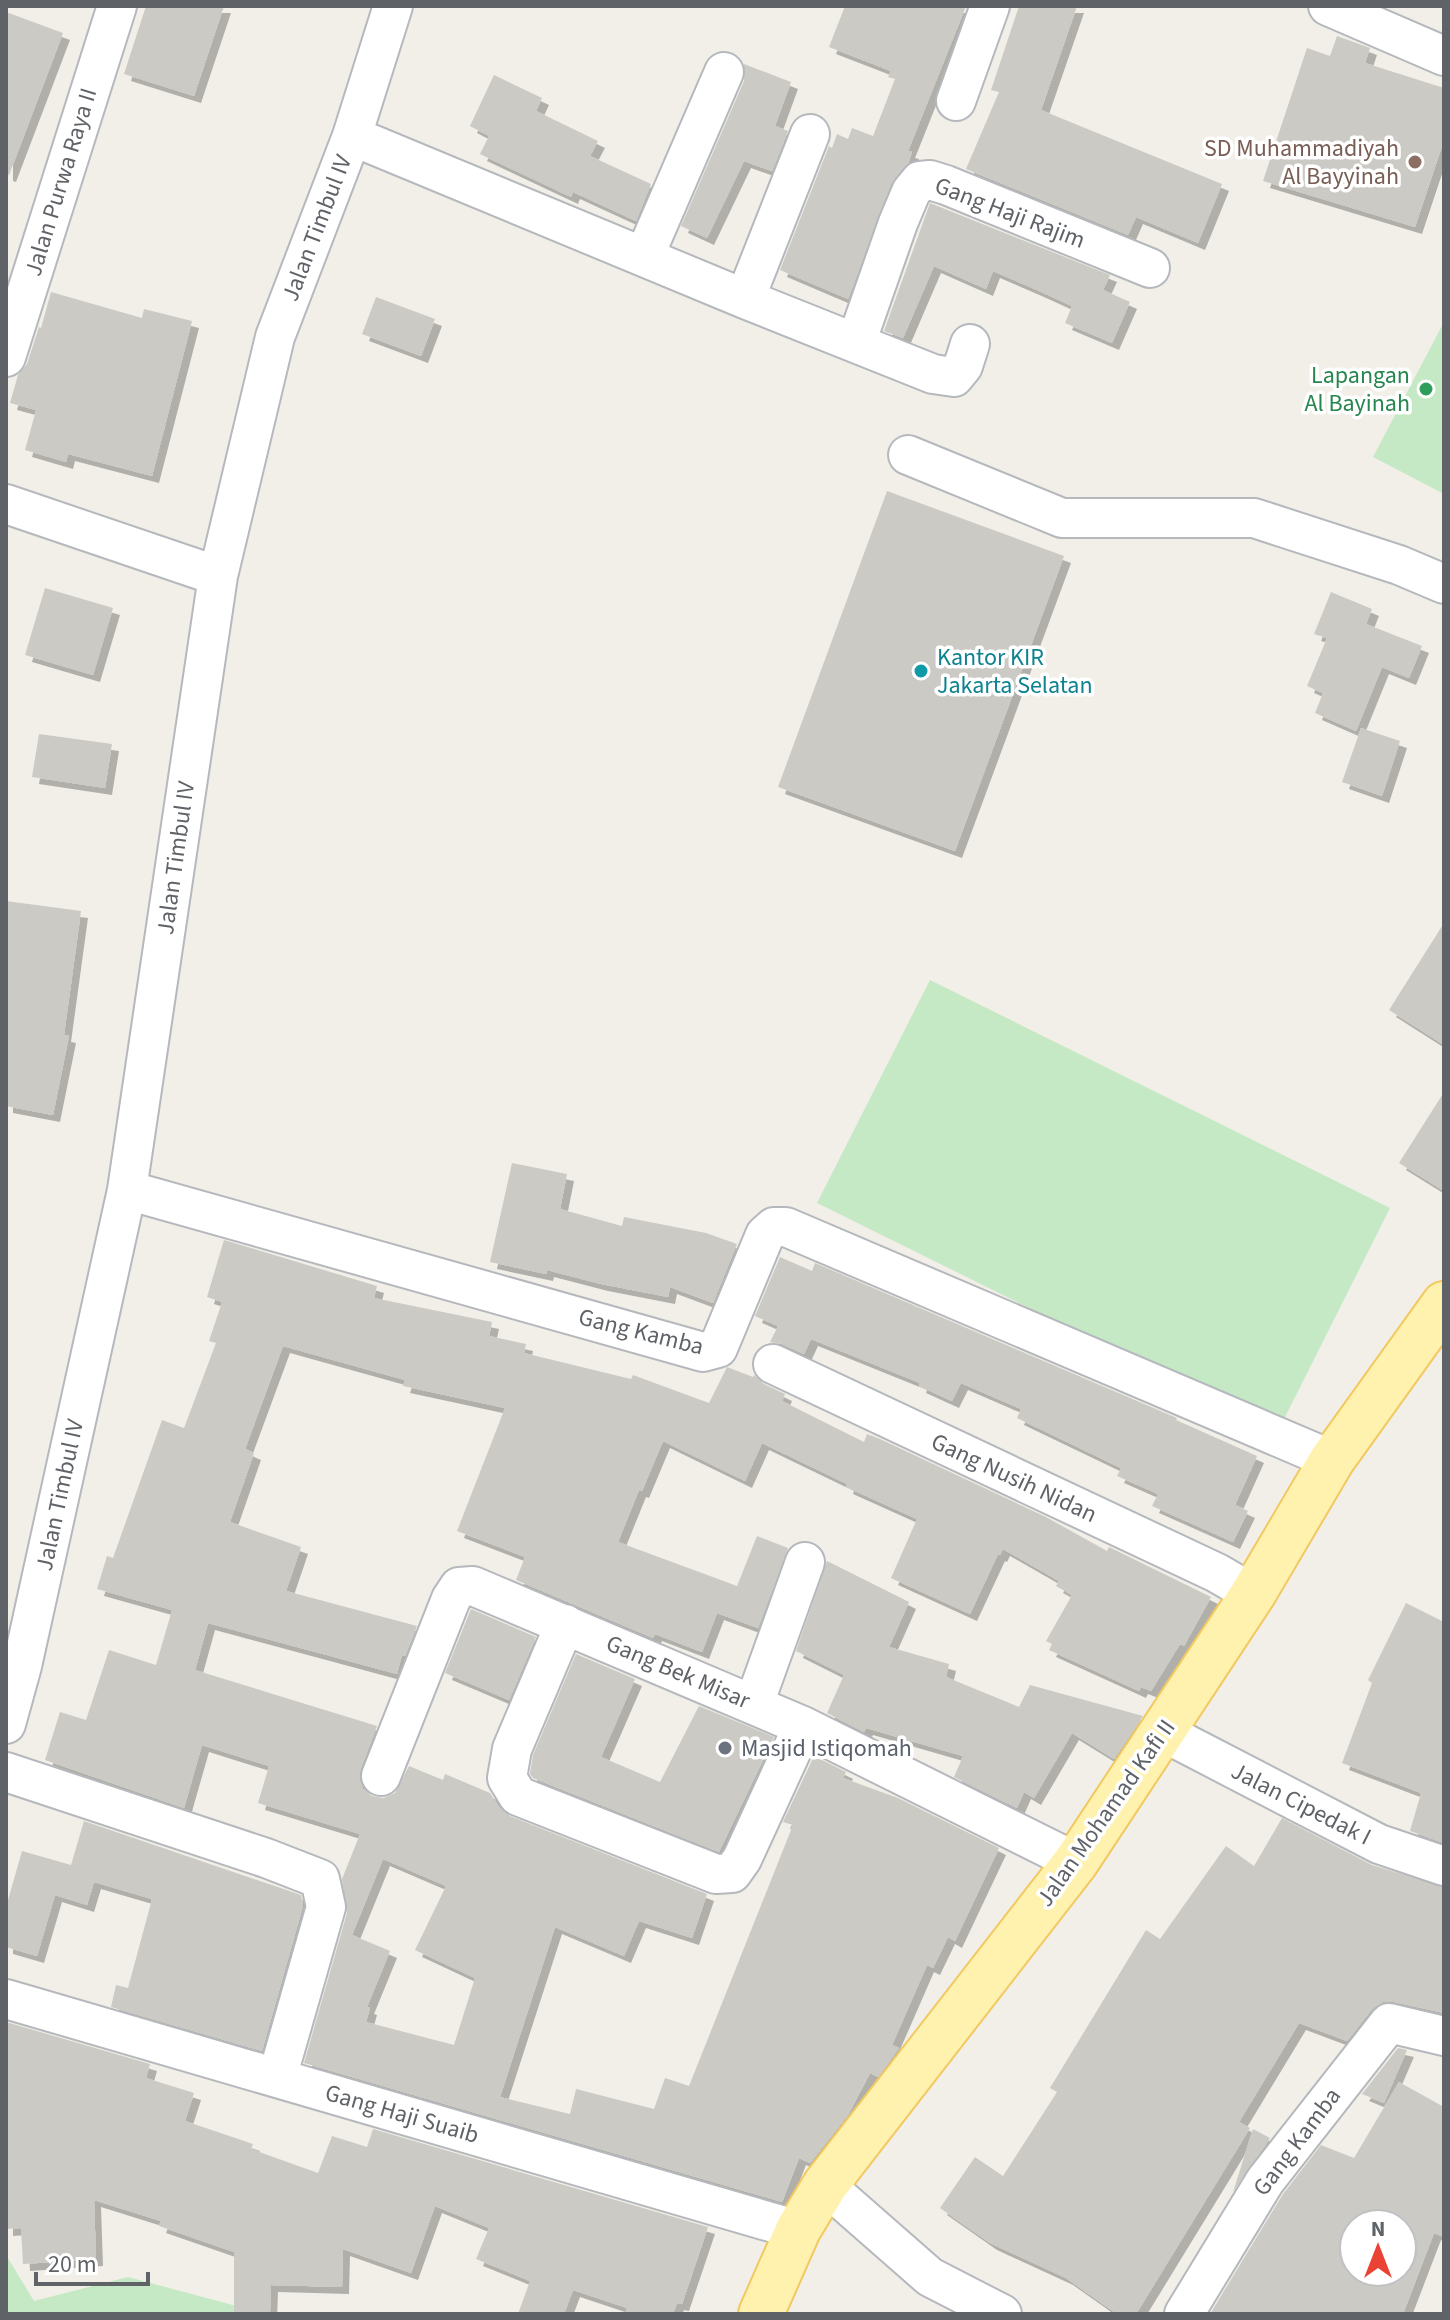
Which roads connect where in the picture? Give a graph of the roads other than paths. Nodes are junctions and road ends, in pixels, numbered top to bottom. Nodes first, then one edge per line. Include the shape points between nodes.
1 (117, 6) edge
2 (393, 6) edge
3 (990, 6) edge
4 (1328, 6) edge
5 (1444, 56) edge
6 (724, 72) dead end
7 (956, 101) dead end
8 (810, 134) dead end
9 (352, 136) junction
10 (644, 257) junction
11 (1150, 268) dead end
12 (745, 299) junction
13 (856, 343) junction
14 (970, 344) dead end
15 (6, 357) edge
16 (908, 455) dead end
17 (6, 504) edge
18 (218, 576) junction
19 (1444, 584) edge
20 (127, 1190) junction
21 (1444, 1304) edge
22 (773, 1364) dead end
23 (1332, 1460) junction
24 (805, 1562) dead end
25 (1253, 1594) junction
26 (565, 1624) junction
27 (14, 1663) edge
28 (754, 1704) junction
29 (6, 1724) edge
30 (803, 1726) junction
31 (1172, 1737) junction
32 (6, 1772) edge
33 (381, 1776) dead end
34 (1076, 1862) junction
35 (1444, 1866) edge
36 (6, 1999) edge
37 (1444, 2036) edge
38 (277, 2078) junction
39 (833, 2193) junction
40 (798, 2230) junction
41 (761, 2314) edge
42 (1002, 2314) edge
43 (1184, 2314) edge

1 - 15 street, Jalan Purwa Raya II
2 - 9 street, Jalan Timbul IV
3 - 7 street
4 - 5 street
6 - 10 street
8 - 12 street
9 - 10 street
9 - 18 street, Jalan Timbul IV via 275,337
10 - 12 street
11 - 13 street, Gang Haji Rajim via 946,185 920,181 911,192
12 - 13 street
13 - 14 street via 933,374 954,377
16 - 19 street via 1062,518 1254,518
17 - 18 street
18 - 20 street, Jalan Timbul IV
20 - 23 street, Gang Kamba via 703,1352 718,1348 765,1235 774,1227 786,1227
20 - 27 street, Jalan Timbul IV
21 - 23 main road, Jalan Mohamad Kafi II
22 - 25 street, Gang Nusih Nidan
23 - 25 main road, Jalan Mohamad Kafi II
24 - 28 street
25 - 31 main road, Jalan Mohamad Kafi II
26 - 28 street, Gang Bek Misar
26 - 30 street via 512,1749 507,1778 518,1796 716,1874 732,1873
26 - 33 street, Gang Bek Misar via 473,1586 459,1587
27 - 29 street, Jalan Timbul IV
28 - 30 street, Gang Bek Misar
30 - 34 street, Gang Bek Misar
31 - 34 main road, Jalan Mohamad Kafi II
31 - 35 street, Jalan Cipedak I via 1379,1844
32 - 38 street via 320,1879 326,1907
34 - 39 main road, Jalan Mohamad Kafi II
36 - 38 street, Gang Haji Suaib
37 - 43 street, Gang Kamba via 1389,2023 1265,2181
38 - 40 street, Gang Haji Suaib
39 - 40 main road, Jalan Mohamad Kafi II
39 - 42 street via 930,2277
40 - 41 main road, Jalan Mohamad Kafi II

